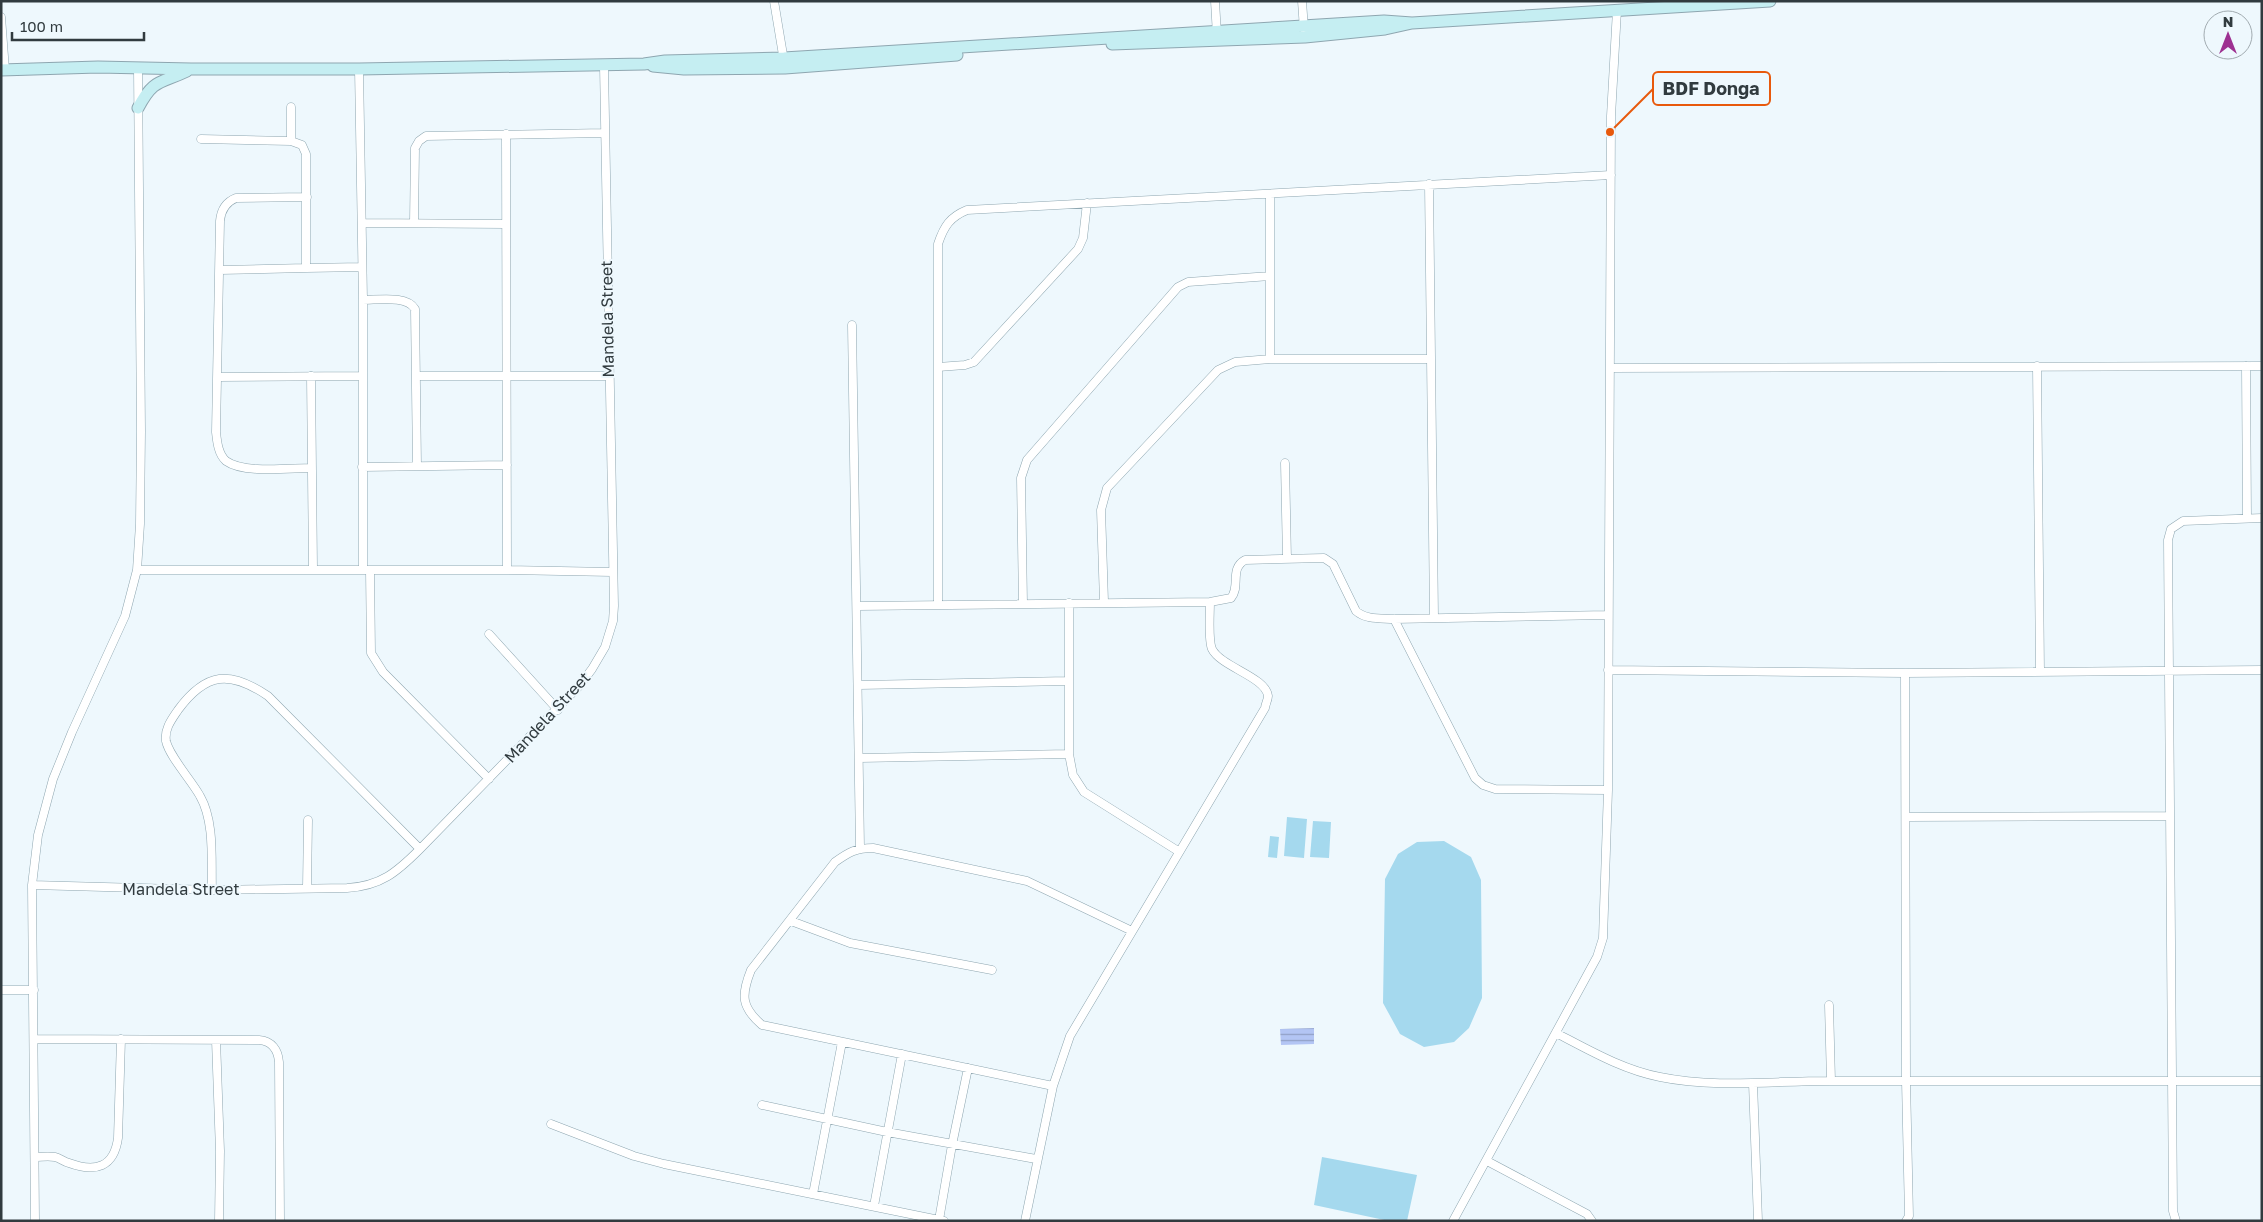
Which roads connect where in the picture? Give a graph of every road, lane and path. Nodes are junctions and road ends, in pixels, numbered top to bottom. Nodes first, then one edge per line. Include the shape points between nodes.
1 (774, 1) edge
2 (1215, 1) edge
3 (1302, 1) edge
4 (1770, 1) edge
5 (1617, 10) junction
6 (1, 17) edge
7 (1304, 31) junction
8 (1217, 35) junction
9 (784, 63) junction
10 (604, 66) junction
11 (138, 68) junction
12 (191, 69) junction
13 (359, 69) junction
14 (3, 70) edge
15 (290, 107) dead end
16 (138, 108) junction
17 (605, 133) junction
18 (506, 134) junction
19 (200, 139) dead end
20 (290, 141) junction
21 (1611, 174) junction
22 (1429, 184) junction
23 (1270, 195) junction
24 (306, 197) junction
25 (1087, 204) junction
26 (362, 223) junction
27 (414, 223) junction
28 (506, 224) junction
29 (362, 267) junction
30 (306, 268) junction
31 (220, 270) junction
32 (1270, 276) junction
33 (363, 300) junction
34 (852, 325) dead end
35 (1270, 359) junction
36 (1430, 359) junction
37 (2037, 366) junction
38 (2246, 366) junction
39 (2262, 366) edge
40 (938, 367) junction
41 (1610, 368) junction
42 (508, 375) junction
43 (311, 376) junction
44 (361, 376) junction
45 (416, 376) junction
46 (608, 376) junction
47 (218, 377) junction
48 (1285, 463) dead end
49 (507, 465) junction
50 (417, 466) junction
51 (362, 467) junction
52 (312, 468) junction
53 (2247, 518) junction
54 (2262, 518) edge
55 (1287, 559) junction
56 (137, 570) junction
57 (313, 570) junction
58 (366, 570) junction
59 (507, 570) junction
60 (612, 572) junction
61 (1104, 602) junction
62 (1210, 602) junction
63 (1069, 603) junction
64 (1022, 604) junction
65 (938, 605) junction
66 (858, 606) junction
67 (1608, 615) junction
68 (1434, 618) junction
69 (1394, 619) junction
70 (489, 634) dead end
71 (1608, 670) junction
72 (2262, 670) edge
73 (2170, 671) junction
74 (2040, 672) junction
75 (1905, 673) junction
76 (1069, 680) junction
77 (859, 685) junction
78 (558, 710) junction
79 (1069, 754) junction
80 (860, 758) junction
81 (489, 779) junction
82 (1608, 790) junction
83 (2170, 816) junction
84 (1906, 818) junction
85 (308, 820) dead end
86 (860, 848) junction
87 (420, 849) junction
88 (1178, 851) junction
89 (32, 885) junction
90 (306, 888) junction
91 (212, 890) junction
92 (791, 921) junction
93 (1132, 931) junction
94 (992, 970) dead end
95 (1, 990) edge
96 (34, 990) junction
97 (1829, 1005) dead end
98 (1556, 1033) junction
99 (34, 1039) junction
100 (121, 1039) junction
101 (216, 1040) junction
102 (842, 1042) junction
103 (902, 1054) junction
104 (968, 1068) junction
105 (1831, 1081) junction
106 (2173, 1081) junction
107 (2262, 1081) edge
108 (1906, 1082) junction
109 (1753, 1083) junction
110 (1053, 1086) junction
111 (762, 1105) dead end
112 (828, 1120) junction
113 (551, 1124) dead end
114 (887, 1132) junction
115 (952, 1145) junction
116 (35, 1158) junction
117 (1036, 1159) junction
118 (1486, 1161) junction
119 (813, 1194) junction
120 (874, 1206) junction
121 (942, 1220) edge
122 (36, 1221) edge
123 (219, 1221) edge
124 (280, 1221) edge
125 (1024, 1221) edge
126 (1452, 1221) edge
127 (1592, 1221) edge
128 (1758, 1221) edge
129 (1906, 1221) edge
130 (2176, 1221) edge

1 - 9 street
2 - 8 street
3 - 7 street
4 - 5 main road
5 - 7 main road via 1412,23 1385,29
5 - 21 street
6 - 14 street
7 - 8 main road
8 - 9 main road via 1108,45
9 - 10 main road via 684,69 644,64
10 - 13 main road
10 - 17 street, Mandela Street
11 - 12 main road
11 - 14 main road
11 - 16 street
12 - 13 main road
12 - 16 main road via 156,82 146,92
13 - 26 street
15 - 20 street
16 - 56 street via 141,431
17 - 18 street
17 - 46 street, Mandela Street
18 - 27 street via 430,135 421,138 415,148
18 - 28 street
19 - 20 street
20 - 24 street via 305,148
21 - 22 street
21 - 41 street
22 - 23 street
22 - 36 street
23 - 25 street
23 - 32 street
24 - 30 street
24 - 31 street via 240,197 228,202 220,216
25 - 40 street via 1083,238 1078,249 974,362
25 - 40 street via 967,210 947,223 938,244
26 - 27 street
26 - 29 street
27 - 28 street
28 - 42 street
29 - 30 street
29 - 33 street
30 - 31 street
31 - 47 street
32 - 35 street
32 - 64 street via 1188,282 1178,287 1027,460 1021,478
33 - 44 street
33 - 45 street via 404,301 412,305 416,313
34 - 66 street
35 - 36 street
35 - 61 street via 1235,362 1218,370 1107,488 1101,510
36 - 68 street
37 - 38 street
37 - 41 street
37 - 74 street
38 - 39 street
38 - 53 street
40 - 65 street
41 - 67 street
42 - 45 street
42 - 46 street
42 - 49 street
43 - 44 street
43 - 47 street
43 - 52 street
44 - 51 street
45 - 50 street
46 - 60 street, Mandela Street
47 - 52 street via 217,440 226,460 243,468
48 - 55 street
49 - 50 street
49 - 59 street
50 - 51 street
51 - 58 street
52 - 57 street
53 - 54 street
53 - 73 street via 2191,520 2172,529 2168,540
55 - 62 street via 1239,563 1235,594 1232,598
55 - 69 street via 1330,560 1361,616
56 - 57 street
56 - 89 street via 126,616 53,779 38,835
57 - 58 street
58 - 59 street
58 - 81 street via 374,660
59 - 60 street
60 - 78 street, Mandela Street via 613,620 605,647 592,669
61 - 62 street
61 - 63 street
62 - 88 street via 1211,647 1219,659 1255,680 1268,696 1264,708
63 - 64 street
63 - 76 street
64 - 65 street
65 - 66 street
66 - 77 street
67 - 68 street
67 - 71 street
68 - 69 street
69 - 82 street via 1475,778 1483,785 1495,789
70 - 78 street
71 - 75 street
71 - 82 street
72 - 73 street
73 - 74 street
73 - 83 street
74 - 75 street
75 - 84 street
76 - 77 street
76 - 79 street
77 - 80 street
78 - 81 street, Mandela Street
79 - 80 street
79 - 88 street via 1072,775 1084,792
80 - 86 street
81 - 87 street, Mandela Street
82 - 98 street via 1603,938 1596,958
83 - 84 street
83 - 106 street
84 - 108 street
85 - 90 street
86 - 92 street via 851,850 835,862
86 - 93 street via 874,848 1027,881
87 - 90 street, Mandela Street via 394,874 372,884 355,888
87 - 91 street via 268,696 234,679 216,678 200,685 183,703 170,722 166,735 169,747 204,804 210,832
88 - 93 street
89 - 91 street, Mandela Street
89 - 96 street
90 - 91 street, Mandela Street
92 - 94 street via 850,943
92 - 102 street via 751,970 744,998 749,1013 762,1025
93 - 110 street via 1070,1036
95 - 96 street
96 - 99 street
97 - 105 street
98 - 109 street via 1612,1062 1660,1077
98 - 118 street
99 - 100 street
99 - 116 street
100 - 101 street
100 - 116 street via 118,1138 112,1158 103,1166 95,1167 52,1157
101 - 123 street
101 - 124 street via 263,1040 277,1052
102 - 103 street
102 - 112 street
103 - 104 street
103 - 114 street
104 - 110 street
104 - 115 street
105 - 108 street
105 - 109 street
106 - 107 street
106 - 108 street
106 - 130 street via 2173,1211
108 - 129 street via 1909,1216
109 - 128 street
110 - 117 street
111 - 112 street
112 - 114 street
112 - 119 street
113 - 119 street via 634,1156
114 - 115 street
114 - 120 street
115 - 117 street
115 - 121 street
116 - 122 street
117 - 125 street
118 - 126 street
118 - 127 street via 1587,1214
119 - 120 street
120 - 121 street

